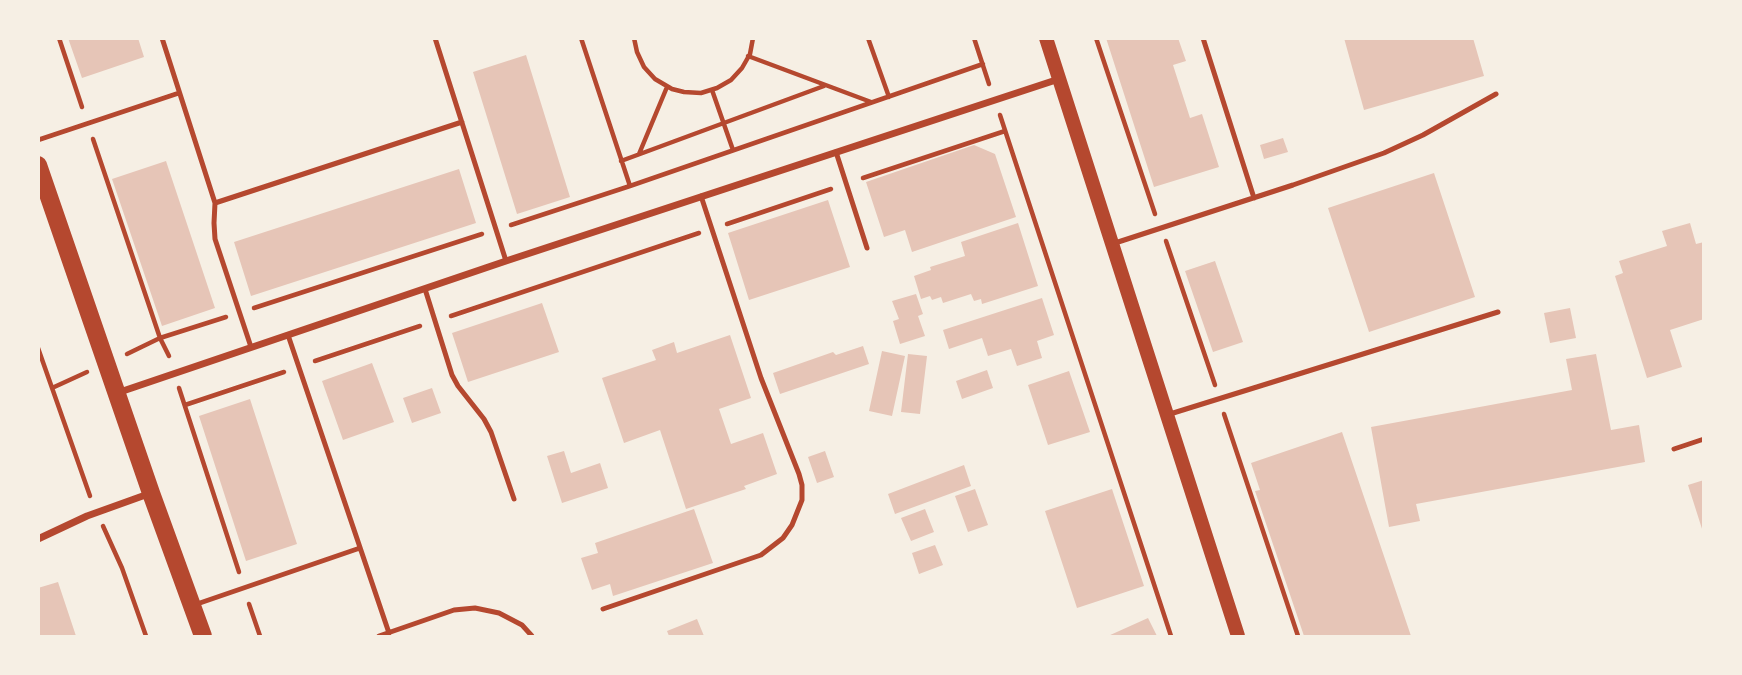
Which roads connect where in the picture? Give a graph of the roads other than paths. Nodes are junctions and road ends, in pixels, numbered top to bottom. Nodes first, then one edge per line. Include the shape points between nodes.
1 (162, 38) edge
2 (435, 38) edge
3 (1046, 38) edge
4 (1203, 38) edge
5 (1059, 79) junction
6 (179, 93) junction
7 (1496, 94) dead end
8 (462, 122) junction
9 (38, 140) edge
10 (836, 152) junction
11 (38, 165) edge
12 (701, 196) junction
13 (1254, 198) junction
14 (215, 202) junction
15 (1112, 244) junction
16 (867, 248) dead end
17 (506, 261) junction
18 (425, 289) junction
19 (1498, 312) dead end
20 (288, 335) junction
21 (251, 347) junction
22 (117, 393) junction
23 (1167, 414) junction
24 (1703, 439) edge
25 (1674, 449) dead end
26 (151, 493) junction
27 (514, 499) dead end
28 (38, 539) edge
29 (360, 548) junction
30 (191, 606) junction
31 (603, 609) dead end
32 (388, 633) junction
33 (202, 636) edge
34 (379, 636) edge
35 (532, 636) edge
36 (1238, 636) edge

1 - 6 lane
2 - 8 lane
3 - 5 main road
4 - 13 lane
5 - 10 street
5 - 15 main road
6 - 9 lane
6 - 14 lane
7 - 13 lane via 1384,153
8 - 14 lane
8 - 17 lane
10 - 12 street
10 - 16 lane
11 - 22 main road
12 - 17 street
12 - 31 lane via 761,378 799,474 802,500 783,538 761,555
13 - 15 lane
14 - 21 lane via 215,239
15 - 23 main road
17 - 18 street
18 - 20 street
18 - 27 lane via 452,375 491,432
19 - 23 lane
20 - 21 street
20 - 29 lane
21 - 22 street
22 - 26 main road
23 - 36 main road
24 - 25 lane
26 - 28 street
26 - 30 main road
29 - 30 lane
29 - 32 lane
30 - 33 main road
32 - 34 lane
32 - 35 lane via 454,610 475,608 499,613 523,625

